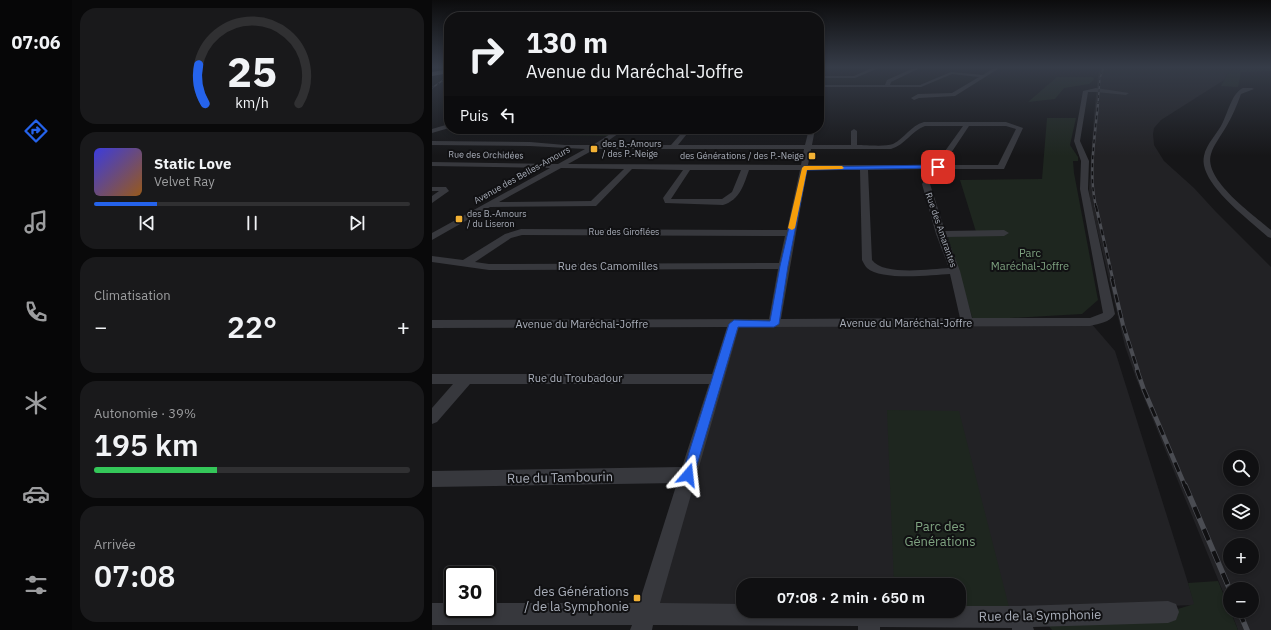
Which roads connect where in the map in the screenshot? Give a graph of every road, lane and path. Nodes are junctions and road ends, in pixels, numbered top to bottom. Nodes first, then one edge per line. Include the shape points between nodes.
1 (917, 96) edge
2 (1085, 96) edge
3 (1237, 96) edge
4 (914, 98) dead end
5 (967, 124) junction
6 (444, 127) edge
7 (432, 131) edge
8 (854, 131) dead end
9 (614, 134) edge
10 (684, 134) edge
11 (811, 134) edge
12 (432, 143) edge
13 (674, 146) junction
14 (809, 146) junction
15 (854, 146) junction
16 (594, 147) junction
17 (432, 164) edge
18 (558, 166) junction
19 (630, 167) junction
20 (864, 167) junction
21 (938, 167) junction
22 (688, 168) junction
23 (746, 168) junction
24 (804, 168) junction
25 (432, 189) edge
26 (432, 200) edge
27 (488, 205) junction
28 (791, 233) junction
29 (1004, 233) dead end
30 (941, 234) junction
31 (1271, 235) edge
32 (432, 238) edge
33 (432, 259) edge
34 (466, 263) junction
35 (784, 266) junction
36 (954, 271) junction
37 (967, 323) junction
38 (432, 324) edge
39 (734, 324) junction
40 (774, 324) junction
41 (467, 378) junction
42 (717, 378) junction
43 (432, 379) edge
44 (432, 418) edge
45 (688, 475) junction
46 (432, 479) edge
47 (1168, 612) dead end
48 (432, 614) edge
49 (644, 622) edge
50 (869, 623) edge
51 (1022, 623) edge

1 - 4 street
2 - 37 street, Avenue du Maréchal-Joffre via 1077,141 1085,158 1084,189 1109,314 1106,318 1090,322
3 - 31 street via 1206,156 1207,164 1211,176 1227,196
5 - 15 street via 916,126 895,145
5 - 21 street, Rue des Amarantes
5 - 21 street, Rue des Orchidées via 1006,124 1020,128 1001,167
6 - 7 street
8 - 15 street
9 - 16 street, Avenue des Belles-Amours
10 - 13 street
11 - 14 street
12 - 16 street
13 - 14 street
13 - 16 street
14 - 15 street
14 - 24 street
16 - 18 street, Avenue des Belles-Amours
17 - 18 street, Rue des Orchidées
18 - 19 street, Rue des Orchidées
18 - 27 street, Avenue des Belles-Amours
19 - 22 street, Rue des Orchidées
19 - 27 street via 593,204
20 - 21 street, Rue des Orchidées
20 - 24 street, Rue des Orchidées
20 - 36 street via 869,265 876,270 891,273
21 - 30 street, Rue des Amarantes via 926,184
22 - 23 street, Rue des Orchidées
22 - 23 street via 667,198 668,201 729,200 734,197
23 - 24 street, Rue des Orchidées
24 - 28 street
25 - 26 street via 445,191
27 - 32 street, Avenue des Belles-Amours
28 - 34 street, Rue des Giroflées via 520,232 508,236
28 - 35 street
29 - 30 street
30 - 36 street, Rue des Amarantes
33 - 34 street, Rue des Camomilles
34 - 35 street, Rue des Camomilles via 489,267
35 - 40 street
36 - 37 street, Rue des Amarantes
37 - 40 street, Avenue du Maréchal-Joffre
38 - 39 street, Avenue du Maréchal-Joffre
39 - 40 street, Avenue du Maréchal-Joffre
39 - 42 street
41 - 42 street, Rue du Troubadour
41 - 43 street, Rue du Troubadour
41 - 44 street
42 - 45 street
45 - 46 street, Rue du Tambourin
45 - 49 street
47 - 51 street, Rue de la Symphonie
48 - 49 street, Rue de la Symphonie
49 - 50 street, Rue de la Symphonie
50 - 51 street, Rue de la Symphonie

